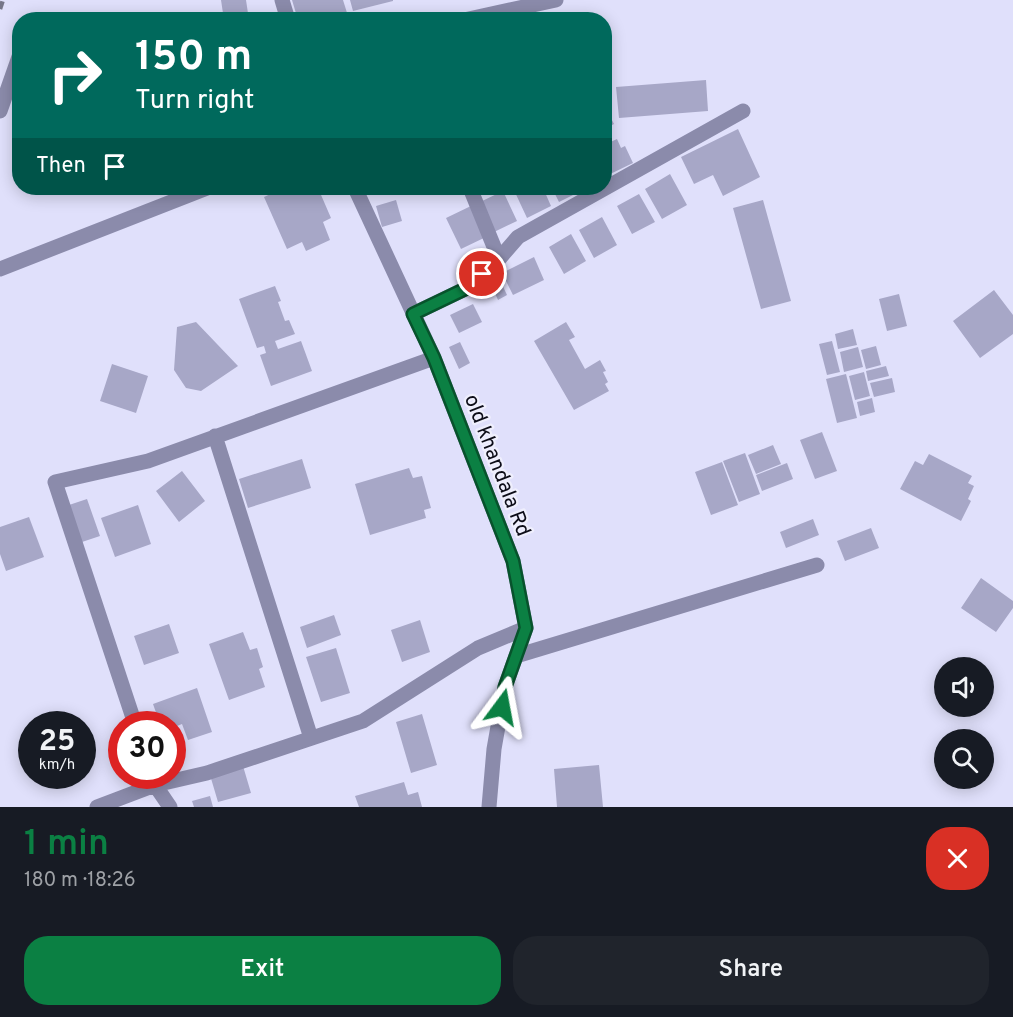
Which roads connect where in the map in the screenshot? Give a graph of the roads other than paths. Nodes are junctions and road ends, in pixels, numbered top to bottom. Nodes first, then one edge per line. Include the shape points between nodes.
1 (556, 0) edge
2 (501, 12) edge
3 (12, 77) edge
4 (0, 111) edge
5 (743, 111) dead end
6 (612, 184) edge
7 (185, 195) edge
8 (358, 195) edge
9 (473, 195) edge
10 (593, 195) edge
11 (499, 259) junction
12 (0, 269) edge
13 (413, 314) junction
14 (434, 358) junction
15 (215, 436) junction
16 (817, 565) dead end
17 (526, 628) junction
18 (516, 656) junction
19 (131, 711) edge
20 (311, 738) junction
21 (186, 776) edge
22 (135, 789) edge
23 (159, 789) edge
24 (97, 807) edge
25 (170, 807) edge
26 (489, 807) edge

1 - 2 street
3 - 4 street
5 - 6 street
7 - 12 street
8 - 13 street, old khandala Rd
9 - 11 street
10 - 11 street via 518,237
11 - 13 street via 465,289
13 - 14 street, old khandala Rd
14 - 15 street
14 - 17 street, old khandala Rd via 513,561
15 - 19 street via 148,461 55,482
15 - 20 street
16 - 18 street
17 - 18 street
17 - 20 street via 478,648 363,721
18 - 26 street via 505,687
20 - 21 street via 207,773
22 - 24 street
23 - 25 street

